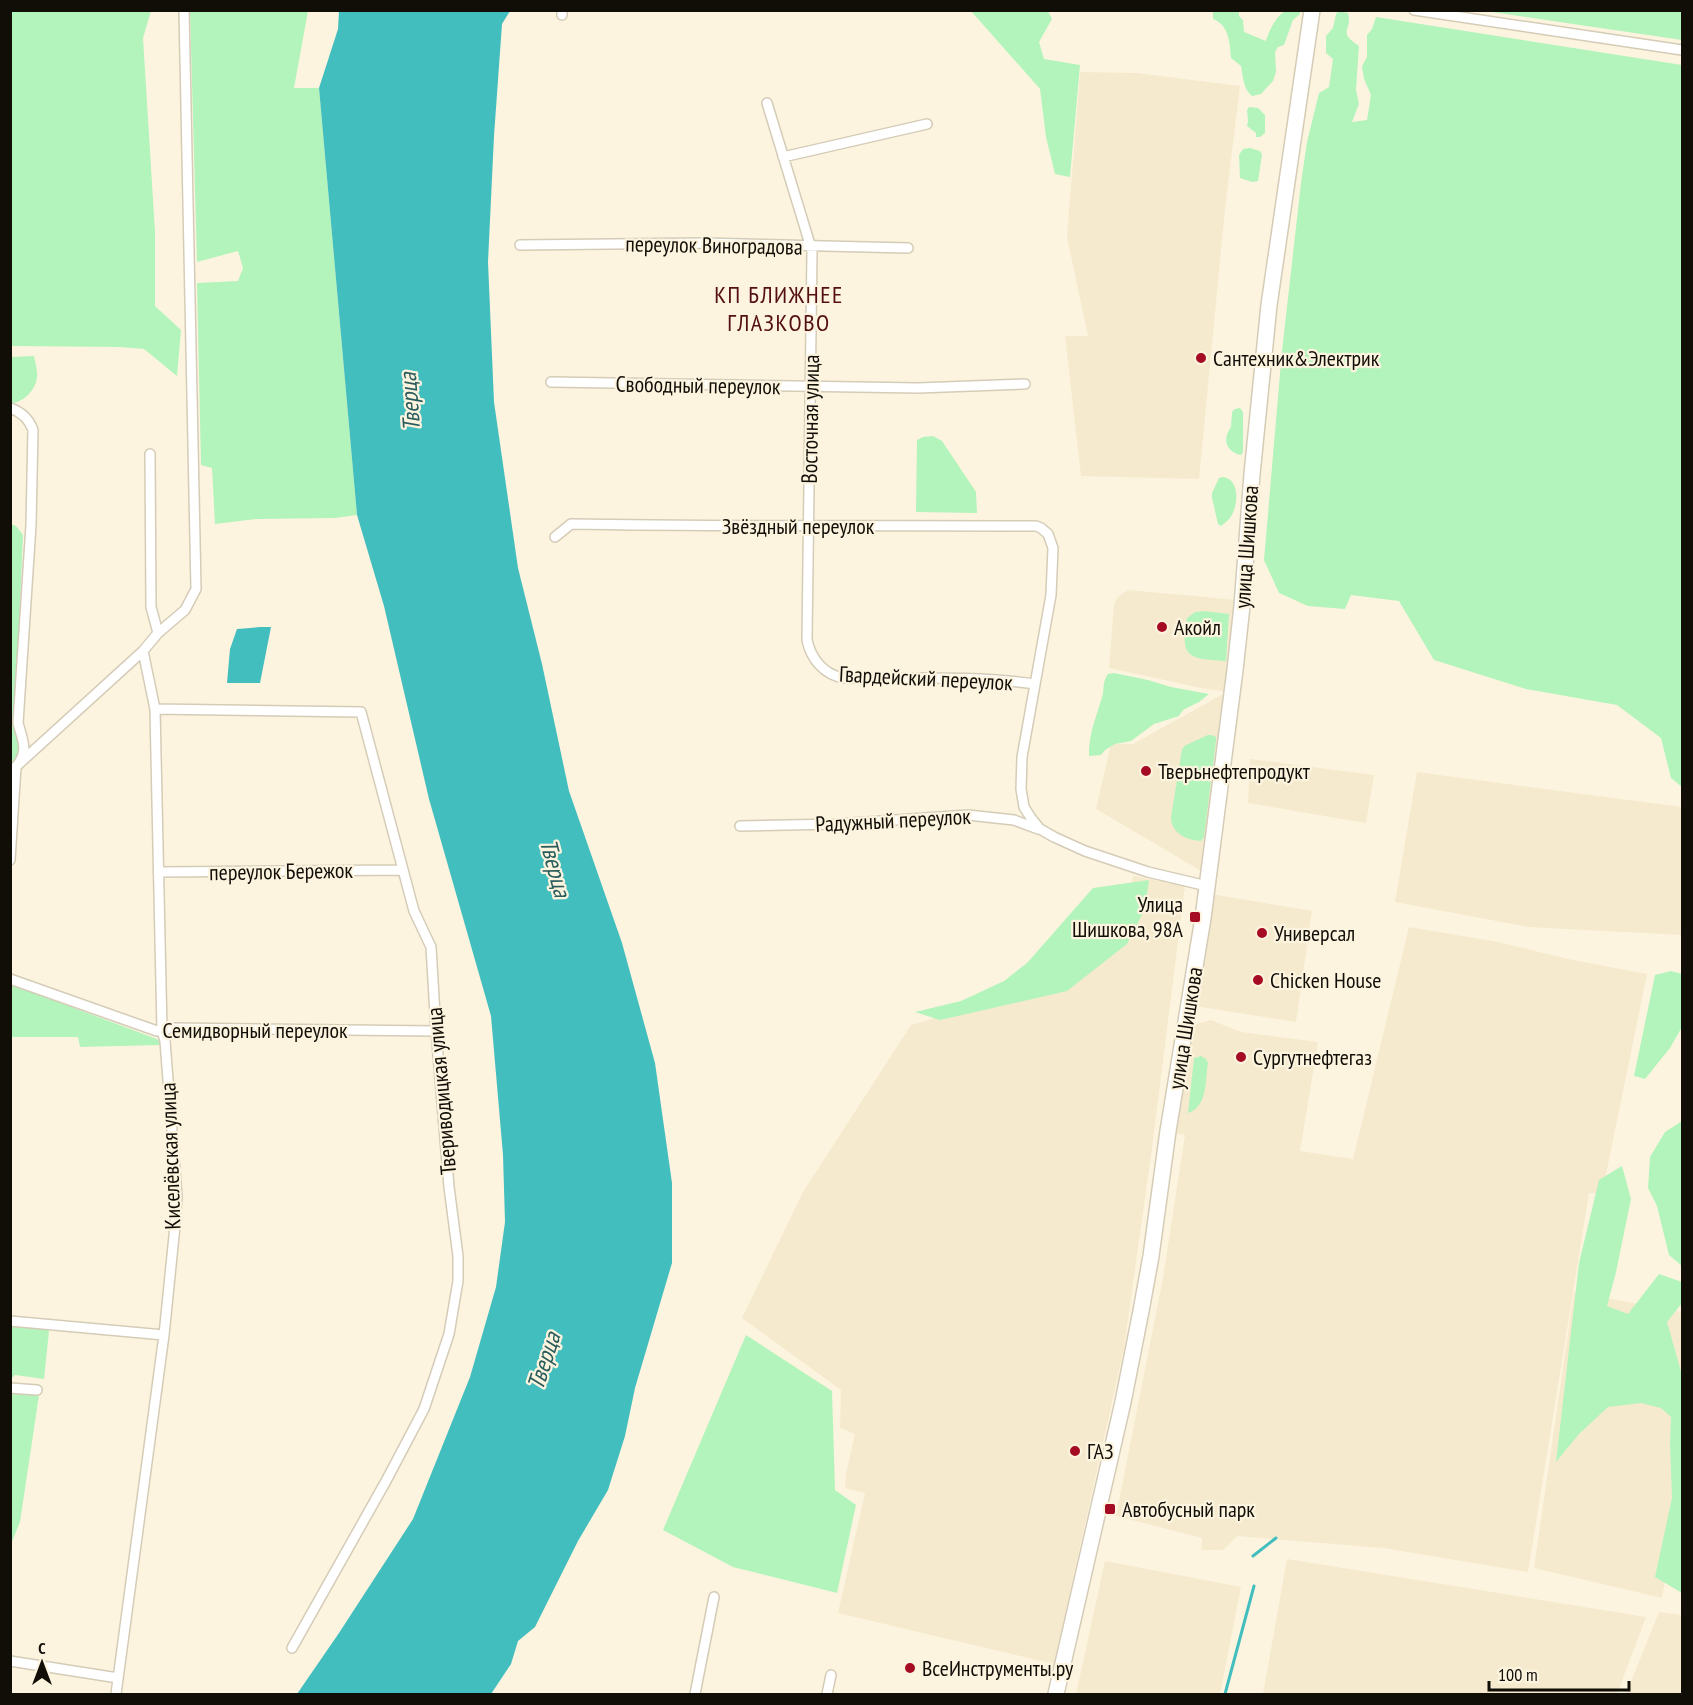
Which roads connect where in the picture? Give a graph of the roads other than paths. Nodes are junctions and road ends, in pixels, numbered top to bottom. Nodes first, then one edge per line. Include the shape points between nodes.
1 (184, 10) edge
2 (1312, 10) edge
3 (1414, 10) edge
4 (1683, 50) edge
5 (766, 103) dead end
6 (927, 124) dead end
7 (783, 157) junction
8 (520, 245) dead end
9 (811, 246) junction
10 (909, 248) dead end
11 (551, 382) dead end
12 (1025, 384) dead end
13 (811, 387) junction
14 (10, 408) edge
15 (150, 454) dead end
16 (809, 525) junction
17 (555, 537) dead end
18 (158, 633) junction
19 (143, 651) junction
20 (820, 666) joint
21 (1035, 684) junction
22 (155, 709) junction
23 (13, 770) edge
24 (740, 826) dead end
25 (1044, 831) junction
26 (10, 860) edge
27 (404, 870) junction
28 (158, 873) junction
29 (1207, 886) junction
30 (10, 979) edge
31 (162, 1031) junction
32 (436, 1031) junction
33 (10, 1321) edge
34 (164, 1335) junction
35 (10, 1388) edge
36 (37, 1390) dead end
37 (714, 1597) dead end
38 (292, 1648) dead end
39 (10, 1661) edge
40 (831, 1675) dead end
41 (118, 1678) junction
42 (116, 1695) edge
43 (695, 1695) edge
44 (827, 1695) edge
45 (1056, 1695) edge

1 - 18 street via 196,589 186,610
2 - 29 main road, улица Шишкова via 1269,305 1242,606
3 - 4 street
5 - 7 street, Восточная улица
6 - 7 street
7 - 9 street, Восточная улица
8 - 9 street, переулок Виноградова
9 - 10 street, переулок Виноградова
9 - 13 street, Восточная улица
11 - 13 street, Свободный переулок
12 - 13 street, Свободный переулок
13 - 16 street, Восточная улица
14 - 23 street via 24,415 33,430 18,723 25,747 23,758
15 - 18 street via 151,607
16 - 17 street, Звёздный переулок via 571,524
16 - 20 street, Восточная улица via 807,640
16 - 21 street, Звёздный переулок via 1036,526 1045,531 1053,548 1051,595
18 - 19 street
19 - 22 street, Киселёвская улица
19 - 23 street
20 - 21 street, Гвардейский переулок via 829,674 844,678 1010,680
21 - 25 street via 1024,738 1021,789 1024,807
22 - 27 street, Твериводицкая улица via 361,712
22 - 28 street, Киселёвская улица
23 - 26 street
24 - 25 street, Радужный переулок via 968,815 1014,820
25 - 29 street, Радужный переулок via 1085,851
27 - 28 street, переулок Бережок
27 - 32 street, Твериводицкая улица via 414,911 431,947
28 - 31 street, Киселёвская улица
29 - 45 main road, улица Шишкова via 1141,1311 1124,1402
30 - 31 street, Семидворный переулок
31 - 32 street, Семидворный переулок
31 - 34 street, Киселёвская улица via 177,1196
32 - 38 street, Твериводицкая улица via 458,1256 449,1334 424,1409
33 - 34 street
34 - 41 street, Киселёвская улица
35 - 36 street
37 - 43 street
39 - 41 street
40 - 44 street
41 - 42 street, Киселёвская улица

